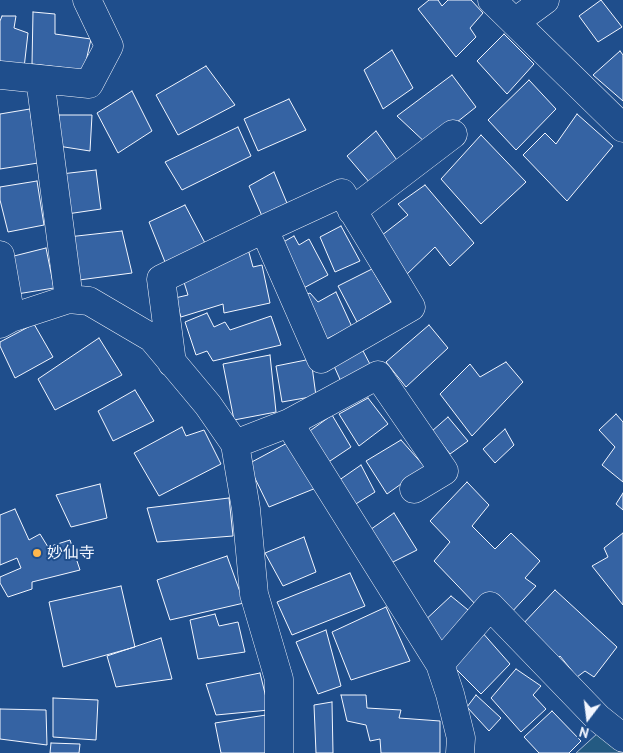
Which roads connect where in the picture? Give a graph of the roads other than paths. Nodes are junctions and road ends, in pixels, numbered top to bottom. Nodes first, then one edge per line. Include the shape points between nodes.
1 (87, 0) edge
2 (492, 0) edge
3 (545, 0) edge
4 (515, 22) junction
5 (0, 75) edge
6 (40, 79) junction
7 (623, 128) edge
8 (454, 134) dead end
9 (352, 211) junction
10 (264, 229) junction
11 (0, 255) edge
12 (69, 299) junction
13 (6, 321) edge
14 (172, 363) junction
15 (289, 423) junction
16 (235, 444) junction
17 (414, 489) dead end
18 (440, 664) junction
19 (623, 738) edge
20 (280, 753) edge
21 (460, 753) edge

1 - 6 street via 109,46 88,84
2 - 4 street
3 - 4 street
4 - 7 street
5 - 6 street
6 - 12 street
8 - 9 street
9 - 10 street via 342,193
9 - 10 street via 411,307 321,359
10 - 14 street via 161,278
11 - 13 street
12 - 13 street
12 - 14 street via 90,301 152,338
14 - 16 street via 208,405
15 - 16 street
15 - 17 street via 378,375 444,471
15 - 18 street
16 - 20 street via 246,509 254,594 279,680
18 - 19 street via 490,606 598,718
18 - 21 street via 461,738

